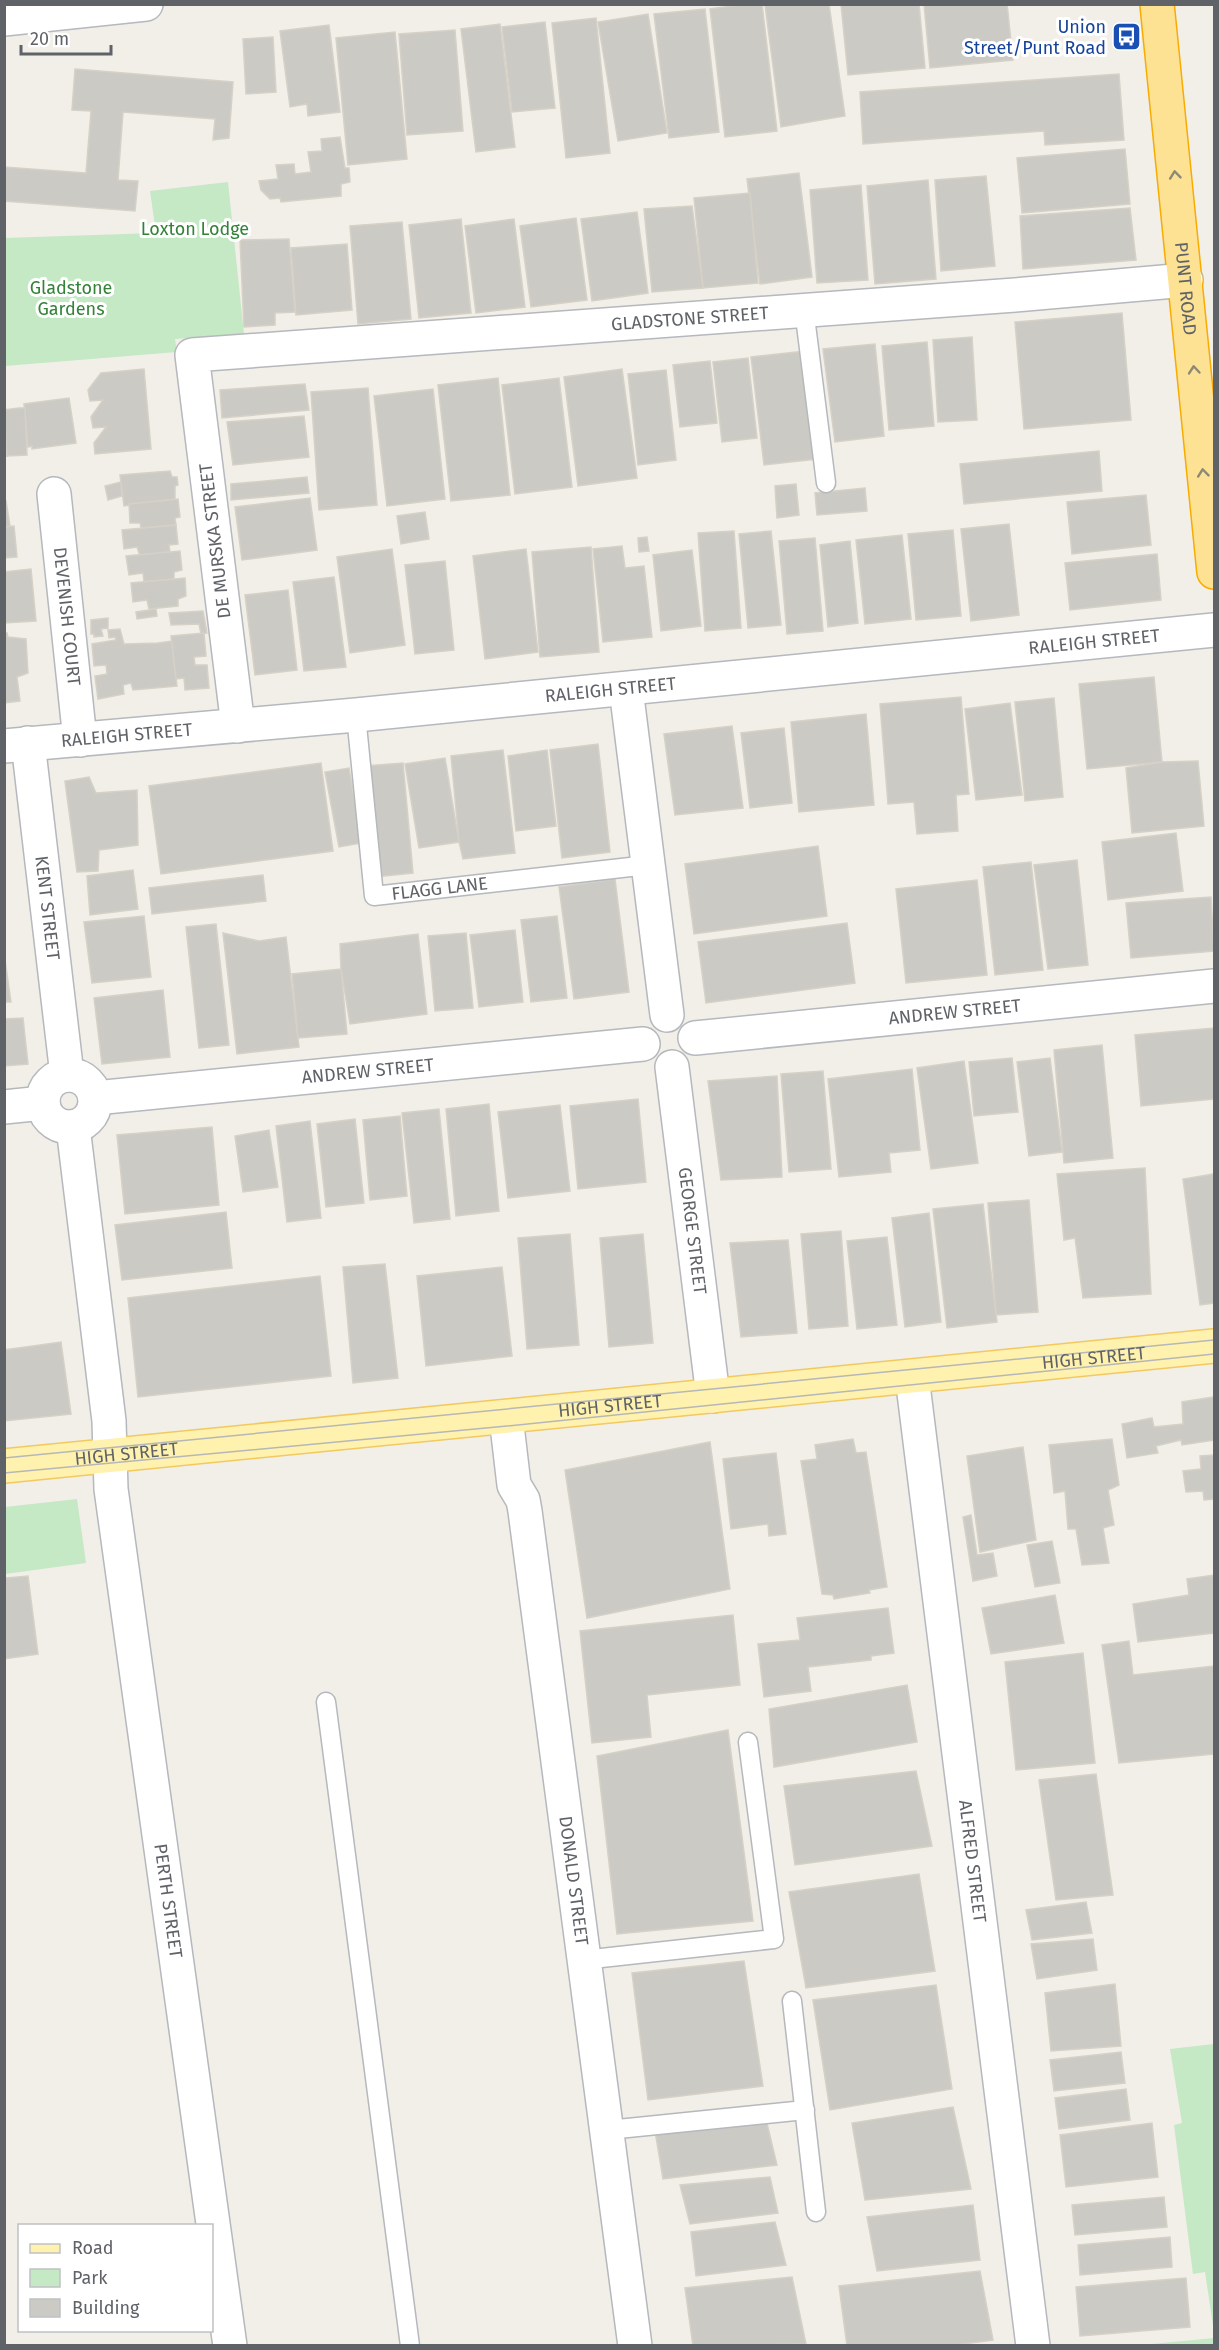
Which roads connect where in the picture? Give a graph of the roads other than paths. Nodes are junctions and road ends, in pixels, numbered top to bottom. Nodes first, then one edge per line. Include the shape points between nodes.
1 (146, 4) edge
2 (1157, 4) edge
3 (4, 19) edge
4 (1186, 280) junction
5 (804, 309) junction
6 (192, 355) joint
7 (826, 483) dead end
8 (54, 494) dead end
9 (1215, 572) edge
10 (1215, 630) edge
11 (626, 689) junction
12 (356, 715) junction
13 (238, 726) junction
14 (80, 740) junction
15 (16, 745) edge
16 (648, 865) junction
17 (1215, 986) edge
18 (667, 1015) junction
19 (695, 1038) junction
20 (643, 1044) junction
21 (672, 1067) junction
22 (67, 1075) junction
23 (95, 1098) junction
24 (43, 1103) junction
25 (4, 1107) edge
26 (73, 1126) junction
27 (1215, 1346) edge
28 (912, 1377) junction
29 (713, 1396) junction
30 (506, 1417) junction
31 (110, 1456) junction
32 (4, 1466) edge
33 (326, 1702) dead end
34 (748, 1742) dead end
35 (583, 1960) junction
36 (792, 2001) dead end
37 (805, 2110) junction
38 (608, 2130) junction
39 (816, 2212) dead end
40 (230, 2346) edge
41 (410, 2346) edge
42 (635, 2346) edge
43 (1033, 2346) edge

1 - 3 street
4 -> 2 highway, PUNT ROAD
4 - 5 street, GLADSTONE STREET
9 -> 4 highway, PUNT ROAD
5 - 6 street, GLADSTONE STREET
5 - 7 lane
6 - 13 street, DE MURSKA STREET
8 - 14 street, DEVENISH COURT
10 - 11 street, RALEIGH STREET
11 - 12 street, RALEIGH STREET
11 - 16 street
12 - 13 street, RALEIGH STREET
12 - 16 lane, FLAGG LANE via 374,896
13 - 14 street, RALEIGH STREET
14 - 15 street, RALEIGH STREET
15 - 22 street, KENT STREET
16 - 18 street
17 - 19 street, ANDREW STREET
18 - 19 street via 683,1019
18 - 20 street via 652,1021 643,1035
19 - 21 street via 687,1060
20 - 21 street via 649,1059
20 - 23 street, ANDREW STREET
21 - 29 street, GEORGE STREET
22 - 23 street via 82,1078
22 - 24 street via 52,1081 43,1095
23 - 26 street via 90,1117
24 - 25 street
24 - 26 street via 49,1119 64,1127
26 - 31 street
27 - 28 main road, HIGH STREET
28 - 29 main road, HIGH STREET
28 - 43 street, ALFRED STREET
29 - 30 main road, HIGH STREET
30 - 31 main road, HIGH STREET
30 - 35 street, DONALD STREET via 514,1485 525,1511
31 - 32 main road, HIGH STREET
31 - 40 street, PERTH STREET
33 - 41 lane
34 - 35 lane via 774,1939
35 - 38 street, DONALD STREET
36 - 37 lane
37 - 38 lane
37 - 39 lane
38 - 42 street, DONALD STREET

